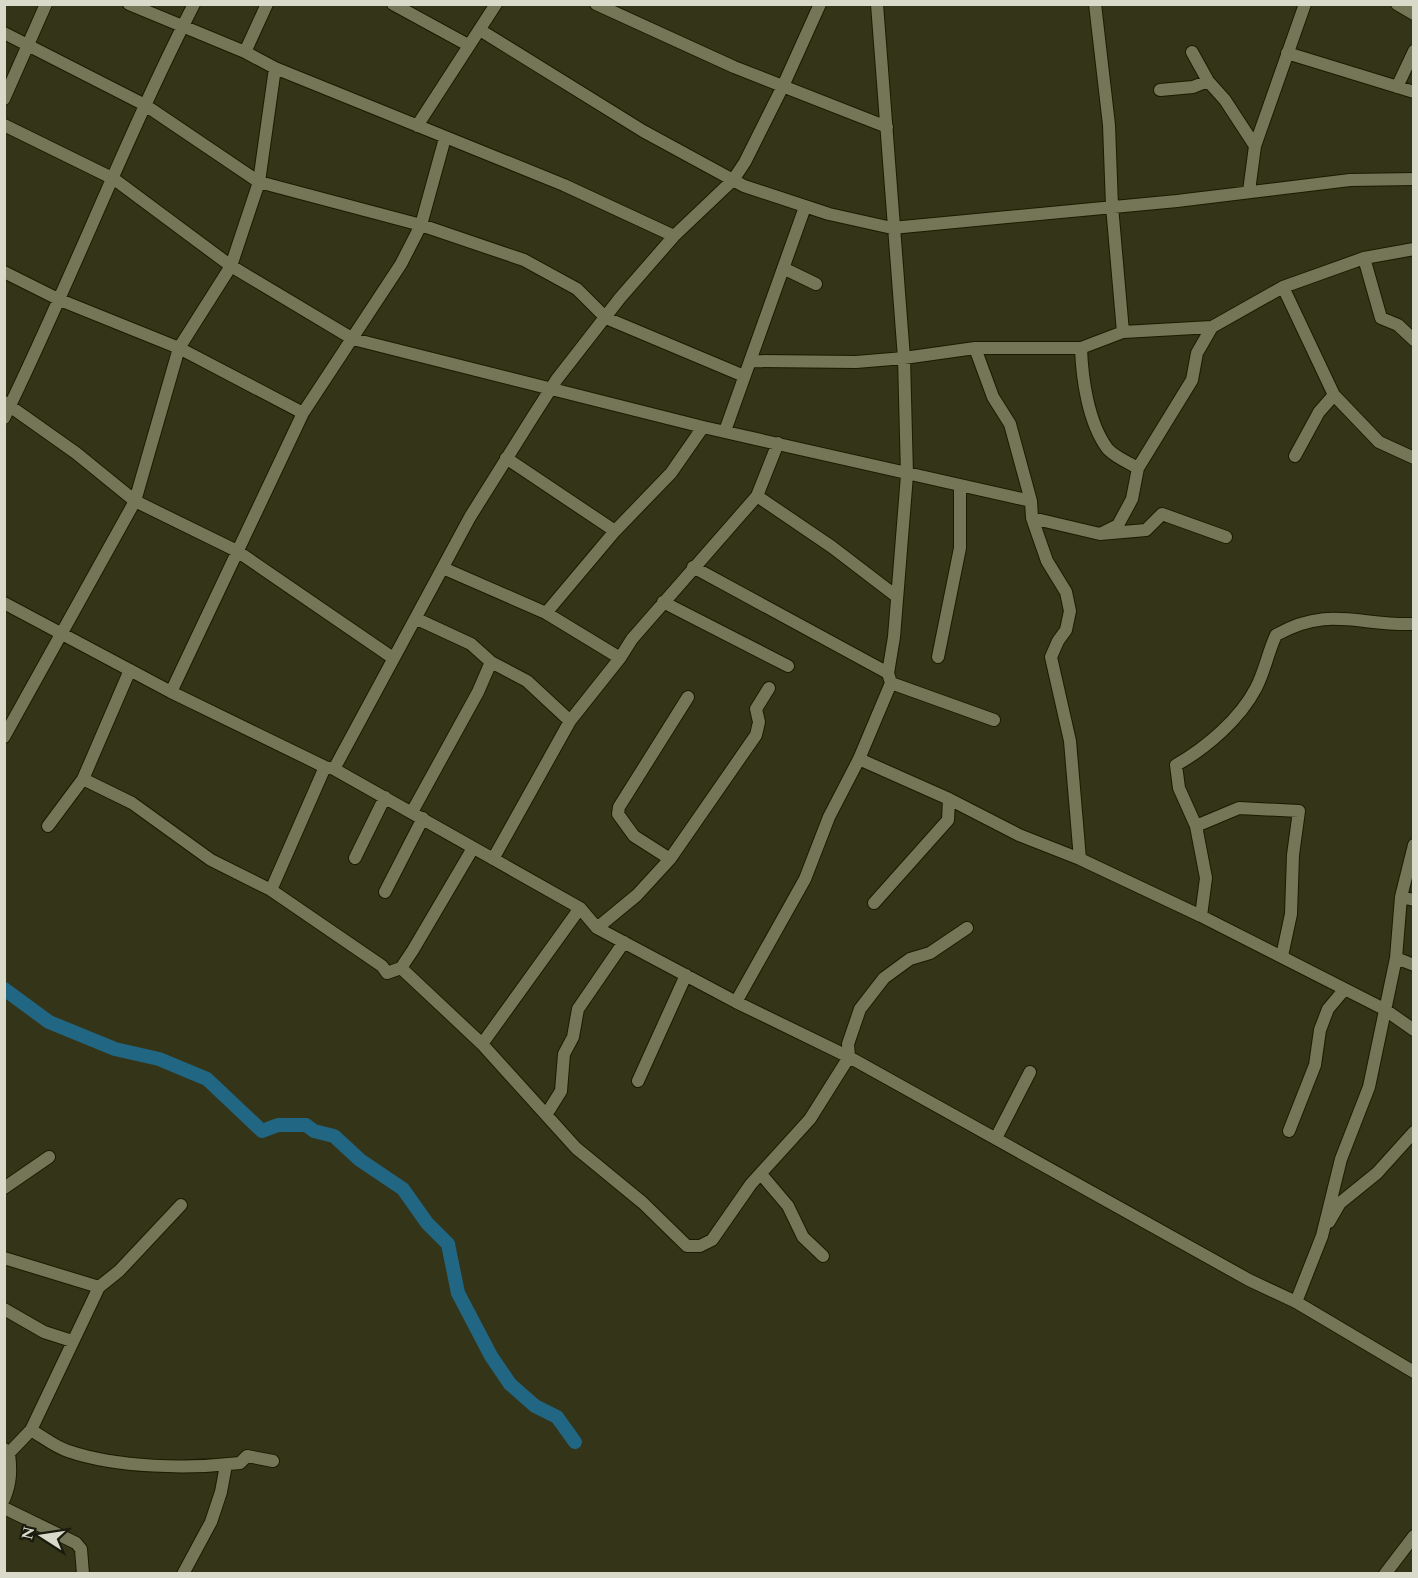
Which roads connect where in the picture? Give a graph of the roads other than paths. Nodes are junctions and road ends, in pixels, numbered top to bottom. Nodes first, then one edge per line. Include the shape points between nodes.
1 (46, 4) edge
2 (129, 4) edge
3 (194, 4) edge
4 (267, 4) edge
5 (393, 4) edge
6 (496, 4) edge
7 (596, 4) edge
8 (820, 4) edge
9 (877, 4) edge
10 (1095, 4) edge
11 (1305, 4) edge
12 (1397, 4) edge
13 (1413, 14) edge
14 (182, 28) junction
15 (480, 30) junction
16 (4, 33) edge
17 (27, 44) junction
18 (468, 45) junction
19 (1413, 51) edge
20 (245, 52) junction
21 (1192, 52) dead end
22 (1287, 54) junction
23 (275, 68) junction
24 (1208, 81) junction
25 (783, 86) junction
26 (1397, 87) junction
27 (1160, 90) dead end
28 (1413, 92) edge
29 (4, 99) edge
30 (145, 105) junction
31 (4, 125) edge
32 (417, 126) junction
33 (887, 127) junction
34 (446, 138) junction
35 (1255, 146) junction
36 (114, 179) junction
37 (1413, 179) edge
38 (733, 180) junction
39 (260, 182) junction
40 (1249, 192) junction
41 (1112, 206) junction
42 (805, 207) junction
43 (421, 225) junction
44 (892, 228) junction
45 (674, 236) junction
46 (1413, 249) edge
47 (1364, 258) junction
48 (231, 266) junction
49 (783, 268) junction
50 (4, 272) edge
51 (816, 284) dead end
52 (1283, 287) junction
53 (60, 300) junction
54 (606, 318) junction
55 (1212, 327) junction
56 (1123, 332) junction
57 (352, 339) junction
58 (1413, 340) edge
59 (179, 348) junction
60 (975, 348) junction
61 (1082, 348) junction
62 (904, 358) junction
63 (750, 360) junction
64 (744, 376) junction
65 (550, 390) junction
66 (1334, 395) junction
67 (8, 404) edge
68 (303, 413) junction
69 (4, 418) edge
70 (702, 427) junction
71 (725, 431) junction
72 (778, 444) junction
73 (1295, 456) dead end
74 (506, 458) junction
75 (1413, 458) edge
76 (1138, 468) junction
77 (907, 475) junction
78 (960, 486) junction
79 (757, 496) junction
80 (135, 501) junction
81 (1031, 501) junction
82 (1032, 518) junction
83 (615, 531) junction
84 (1100, 534) junction
85 (1226, 537) dead end
86 (237, 551) junction
87 (443, 567) junction
88 (693, 567) junction
89 (896, 596) junction
90 (663, 602) junction
91 (4, 603) edge
92 (546, 613) junction
93 (417, 619) junction
94 (1396, 624) junction
95 (1413, 624) edge
96 (61, 635) junction
97 (1413, 635) edge
98 (938, 657) dead end
99 (393, 658) junction
100 (620, 658) junction
101 (491, 662) junction
102 (789, 666) dead end
103 (130, 670) junction
104 (890, 678) junction
105 (769, 688) dead end
106 (171, 692) junction
107 (688, 697) dead end
108 (993, 720) dead end
109 (570, 721) junction
110 (4, 737) edge
111 (859, 759) junction
112 (329, 768) junction
113 (83, 779) junction
114 (385, 797) junction
115 (949, 799) junction
116 (417, 815) junction
117 (48, 826) dead end
118 (1196, 826) junction
119 (1413, 845) edge
120 (473, 848) junction
121 (355, 858) dead end
122 (494, 859) junction
123 (1080, 859) junction
124 (669, 860) junction
125 (271, 890) junction
126 (385, 892) dead end
127 (1407, 898) edge
128 (874, 903) dead end
129 (580, 908) junction
130 (1201, 916) junction
131 (966, 927) dead end
132 (597, 928) junction
133 (624, 942) junction
134 (1282, 956) junction
135 (1396, 958) junction
136 (1413, 965) edge
137 (401, 968) junction
138 (686, 975) junction
139 (1344, 990) junction
140 (736, 1002) junction
141 (1384, 1009) junction
142 (1413, 1030) edge
143 (482, 1044) junction
144 (849, 1058) junction
145 (1030, 1072) dead end
146 (638, 1081) dead end
147 (546, 1115) junction
148 (1289, 1131) dead end
149 (1413, 1132) edge
150 (996, 1138) junction
151 (49, 1157) dead end
152 (761, 1174) junction
153 (4, 1188) edge
154 (181, 1205) dead end
155 (1322, 1236) junction
156 (822, 1257) dead end
157 (4, 1258) edge
158 (99, 1287) junction
159 (1296, 1302) junction
160 (4, 1309) edge
161 (72, 1341) junction
162 (1413, 1372) edge
163 (31, 1430) junction
164 (7, 1451) edge
165 (273, 1461) dead end
166 (226, 1465) junction
167 (4, 1499) edge
168 (4, 1508) edge
169 (1413, 1536) edge
170 (83, 1574) edge
171 (183, 1574) edge
172 (1385, 1574) edge

1 - 17 street
2 - 14 street
3 - 14 street
4 - 20 street
5 - 18 street
6 - 15 street
7 - 25 street
8 - 25 street
9 - 33 street
10 - 41 street via 1109,125
11 - 22 street
12 - 13 street
14 - 20 street
14 - 30 street
15 - 18 street
15 - 38 street via 644,132
16 - 17 street
17 - 29 street
17 - 30 street
18 - 32 street
19 - 26 street
20 - 23 street
21 - 24 street
22 - 26 street
22 - 35 street
23 - 32 street
23 - 39 street
24 - 27 street via 1193,87
24 - 35 street
25 - 33 street
25 - 38 street
26 - 28 street
30 - 36 street
30 - 39 street
31 - 36 street
32 - 34 street
33 - 44 street
34 - 43 street
34 - 45 street via 564,185
35 - 40 street
36 - 48 street
36 - 53 street
37 - 40 street via 1350,180
38 - 42 street
38 - 45 street
39 - 43 street
39 - 48 street
40 - 41 street
41 - 44 street
41 - 56 street
42 - 44 street
42 - 49 street
43 - 54 street via 524,260 577,289
43 - 57 street via 401,264
44 - 62 street
45 - 54 street
46 - 47 street
47 - 52 street
47 - 58 street via 1381,318 1398,325
48 - 57 street
48 - 59 street
49 - 51 street
49 - 63 street
50 - 53 street
52 - 55 street
52 - 66 street
53 - 59 street
53 - 67 street
54 - 64 street
54 - 65 street
55 - 56 street
55 - 76 street via 1197,353 1192,380
56 - 61 street
57 - 65 street
57 - 68 street
59 - 68 street
59 - 80 street
60 - 61 street
60 - 62 street
60 - 81 street via 993,397 1010,424
61 - 76 street via 1088,397 1102,437 1108,449
62 - 63 street via 856,362
62 - 77 street
63 - 64 street
64 - 71 street
65 - 70 street
65 - 74 street
66 - 73 street via 1319,412
66 - 75 street via 1378,442
67 - 69 street
67 - 80 street
68 - 86 street
70 - 71 street
70 - 83 street via 671,473
71 - 72 street
72 - 77 street
72 - 79 street
74 - 83 street
74 - 87 street
76 - 84 street via 1132,499 1118,525
77 - 78 street
77 - 89 street
78 - 81 street
78 - 98 street via 960,548
79 - 88 street
79 - 89 street
80 - 86 street
80 - 96 street
81 - 82 street
82 - 84 street
82 - 123 street via 1047,561 1066,592 1070,611 1066,630 1051,657 1070,741
83 - 92 street
84 - 85 street via 1146,530 1162,514
86 - 99 street
86 - 106 street
87 - 92 street
87 - 93 street
88 - 90 street
88 - 104 street
89 - 104 street
90 - 100 street
90 - 102 street
91 - 96 street
92 - 100 street
93 - 99 street
93 - 101 street via 471,644
94 - 95 street
94 - 97 street
94 - 118 street via 1321,617 1276,635 1256,689 1240,710 1197,753 1176,765 1179,788
96 - 103 street
96 - 110 street
99 - 112 street
100 - 109 street
101 - 109 street via 527,681
101 - 116 street
103 - 106 street
103 - 113 street
104 - 108 street
104 - 111 street
105 - 124 street via 756,709 756,735
106 - 112 street
107 - 124 street via 618,814 634,836
109 - 122 street
111 - 115 street
111 - 140 street via 829,817 805,879
112 - 114 street
112 - 125 street
113 - 117 street
113 - 125 street via 132,803 211,860
114 - 116 street
114 - 121 street
115 - 123 street via 1019,835
115 - 128 street via 948,820
116 - 120 street
116 - 126 street
118 - 130 street via 1206,888
118 - 134 street via 1239,808 1299,811 1291,914
119 - 127 street
120 - 122 street
120 - 137 street
122 - 129 street
123 - 130 street
124 - 132 street via 637,896
125 - 137 street via 387,973
127 - 135 street
129 - 132 street
129 - 143 street
130 - 134 street
131 - 144 street via 930,953 910,959 884,978 860,1009 848,1044
132 - 133 street
133 - 138 street
133 - 147 street via 578,1009 573,1037 564,1054 561,1091
134 - 139 street
135 - 136 street
135 - 141 street
137 - 143 street
138 - 140 street
138 - 146 street
139 - 141 street
139 - 148 street via 1328,1009 1320,1030 1315,1065
140 - 144 street
141 - 142 street
141 - 155 street via 1369,1087 1341,1159
143 - 147 street
144 - 150 street
144 - 152 street via 810,1119
145 - 150 street
147 - 152 street via 576,1148 643,1203 687,1246 712,1240
149 - 155 street via 1377,1173 1340,1203
150 - 159 street via 1249,1280
151 - 153 street
152 - 156 street via 788,1206 803,1238
154 - 158 street
155 - 159 street
157 - 158 street
158 - 161 street
159 - 162 street
160 - 161 street via 44,1332
161 - 163 street
163 - 164 street
163 - 166 street via 66,1451 98,1458 165,1466
164 - 167 street via 11,1469
165 - 166 street via 248,1456 240,1463
166 - 171 street via 212,1522
168 - 170 street via 76,1543 81,1549
169 - 172 street

